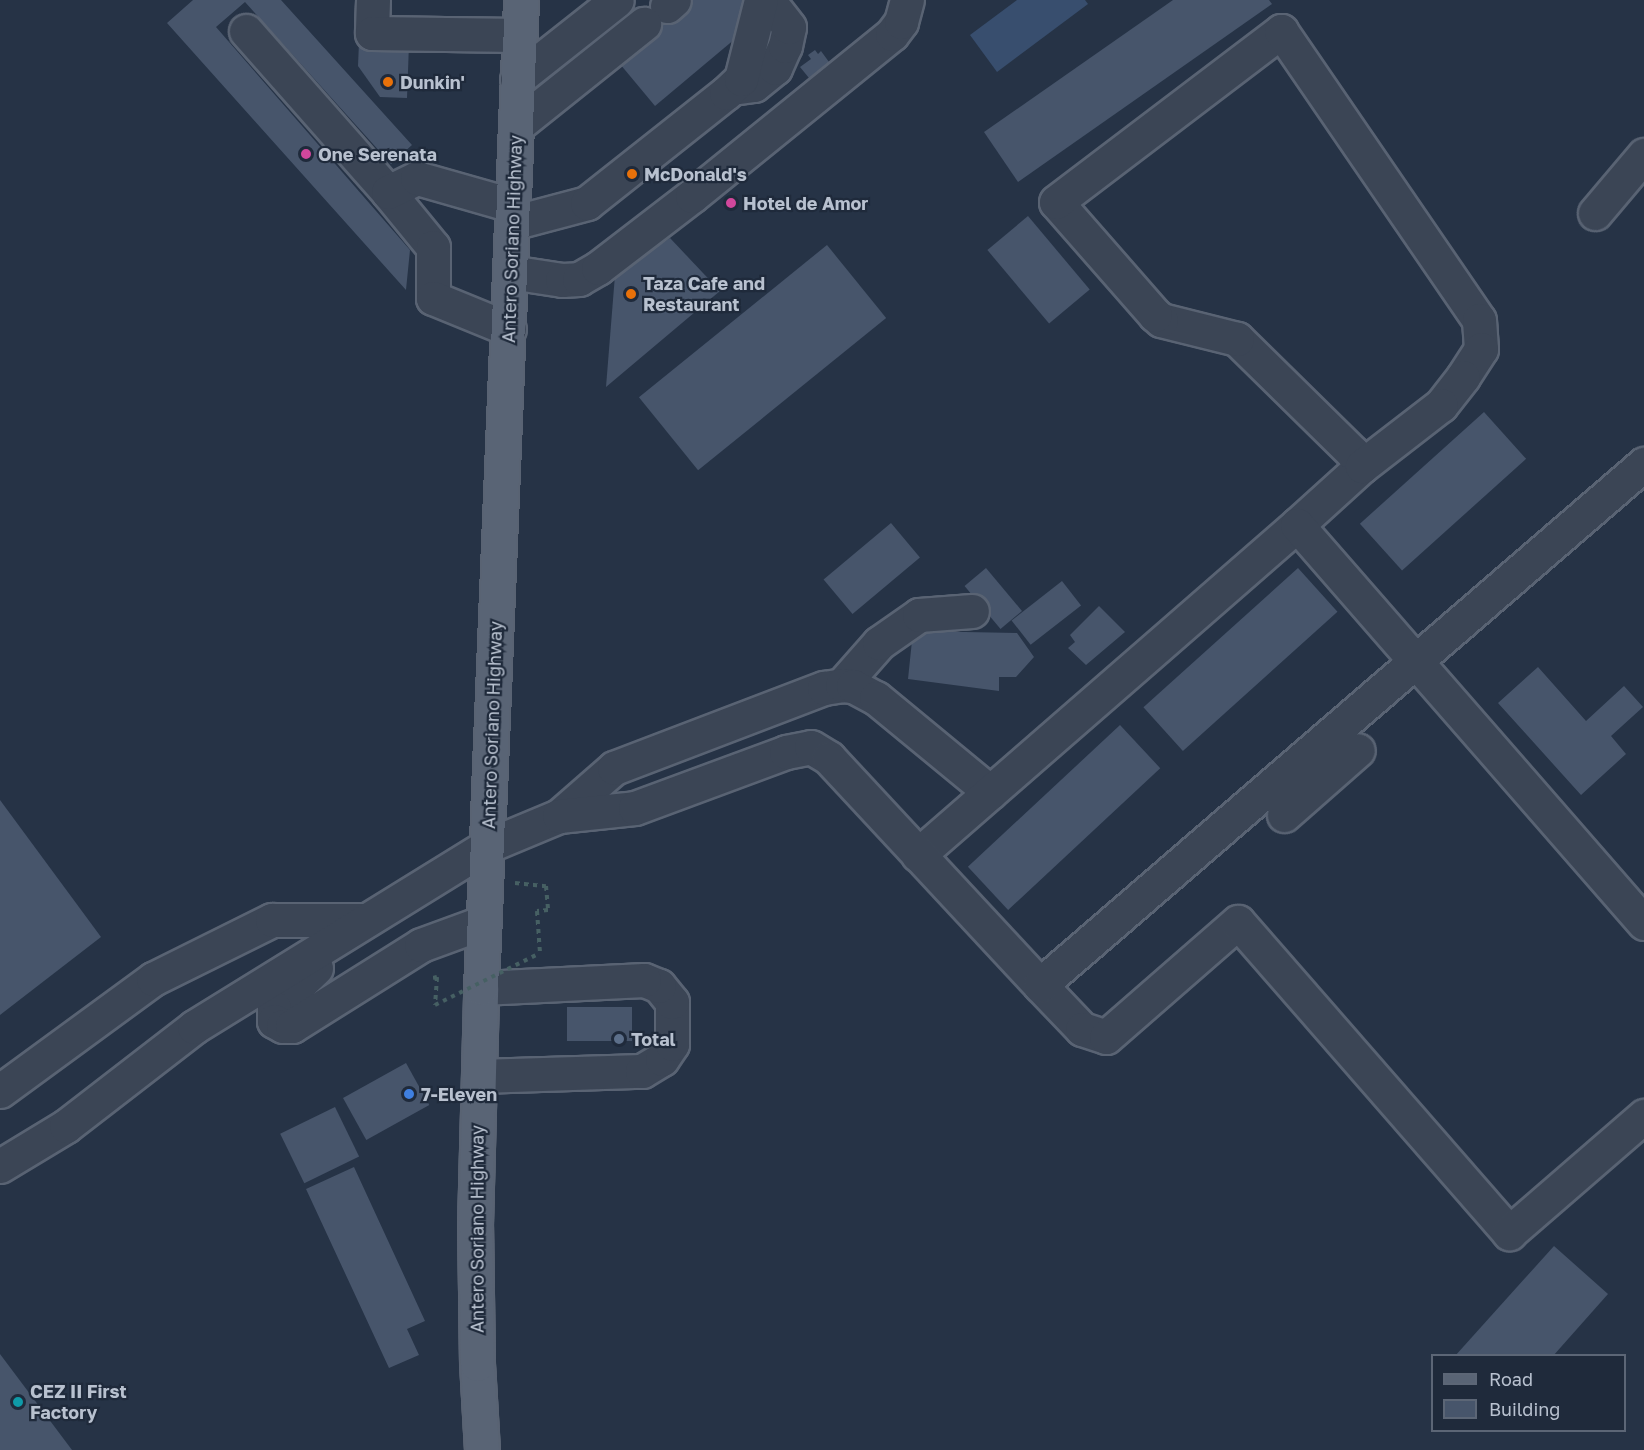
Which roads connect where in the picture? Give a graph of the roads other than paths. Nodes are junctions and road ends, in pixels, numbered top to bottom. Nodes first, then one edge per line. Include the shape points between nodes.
1 (373, 0) edge
2 (521, 0) edge
3 (617, 0) edge
4 (761, 0) edge
5 (768, 0) edge
6 (907, 0) edge
7 (662, 10) edge
8 (246, 31) dead end
9 (519, 35) junction
10 (518, 79) junction
11 (729, 90) junction
12 (516, 126) junction
13 (1644, 155) edge
14 (388, 192) junction
15 (1595, 213) dead end
16 (512, 214) junction
17 (510, 272) junction
18 (509, 329) junction
19 (1644, 464) edge
20 (1362, 466) junction
21 (1297, 525) junction
22 (972, 612) dead end
23 (1416, 662) junction
24 (842, 685) junction
25 (1358, 750) dead end
26 (990, 792) junction
27 (1284, 815) dead end
28 (559, 816) junction
29 (918, 855) junction
30 (487, 856) junction
31 (366, 920) junction
32 (484, 922) junction
33 (1644, 923) edge
34 (1040, 985) junction
35 (481, 988) junction
36 (479, 1076) junction
37 (0, 1091) edge
38 (1644, 1116) edge
39 (0, 1166) edge
40 (482, 1450) edge

1 - 9 street via 372,33
2 - 9 main road, Antero Soriano Highway
3 - 10 street
4 - 11 street via 741,79
5 - 11 street via 789,27 785,46 775,68 754,85
6 - 17 street via 901,22 892,34 598,268 579,279 562,280
7 - 12 street
8 - 14 street
9 - 10 main road, Antero Soriano Highway
10 - 12 main road, Antero Soriano Highway
11 - 16 street via 587,203
12 - 16 main road, Antero Soriano Highway
13 - 15 street
14 - 16 street via 417,178
14 - 18 street via 433,247 433,298
16 - 17 main road, Antero Soriano Highway
17 - 18 main road, Antero Soriano Highway
18 - 30 main road, Antero Soriano Highway
19 - 23 street
20 - 20 street via 1237,339 1161,320 1155,315 1056,202 1281,31 1479,320 1481,349 1464,377 1441,405
20 - 21 street
21 - 23 street
21 - 26 street
22 - 24 street via 919,615 879,643
23 - 33 street
23 - 34 street
24 - 26 street via 876,698
24 - 28 street via 824,688 614,768
25 - 27 street
26 - 29 street
28 - 29 street via 635,808 786,752 811,747 829,758
28 - 30 street
29 - 34 street
30 - 31 street
30 - 32 main road, Antero Soriano Highway
30 - 32 street via 391,907 300,981 274,1008 274,1022 292,1026 421,945
31 - 37 street via 272,920 153,979
31 - 39 street via 194,1027 66,1126
32 - 35 main road, Antero Soriano Highway
34 - 38 street via 1082,1029 1107,1037 1238,922 1509,1233
35 - 36 main road, Antero Soriano Highway
35 - 36 street via 644,980 659,986 672,1002 672,1044 662,1059 642,1071
36 - 40 main road, Antero Soriano Highway via 475,1225

